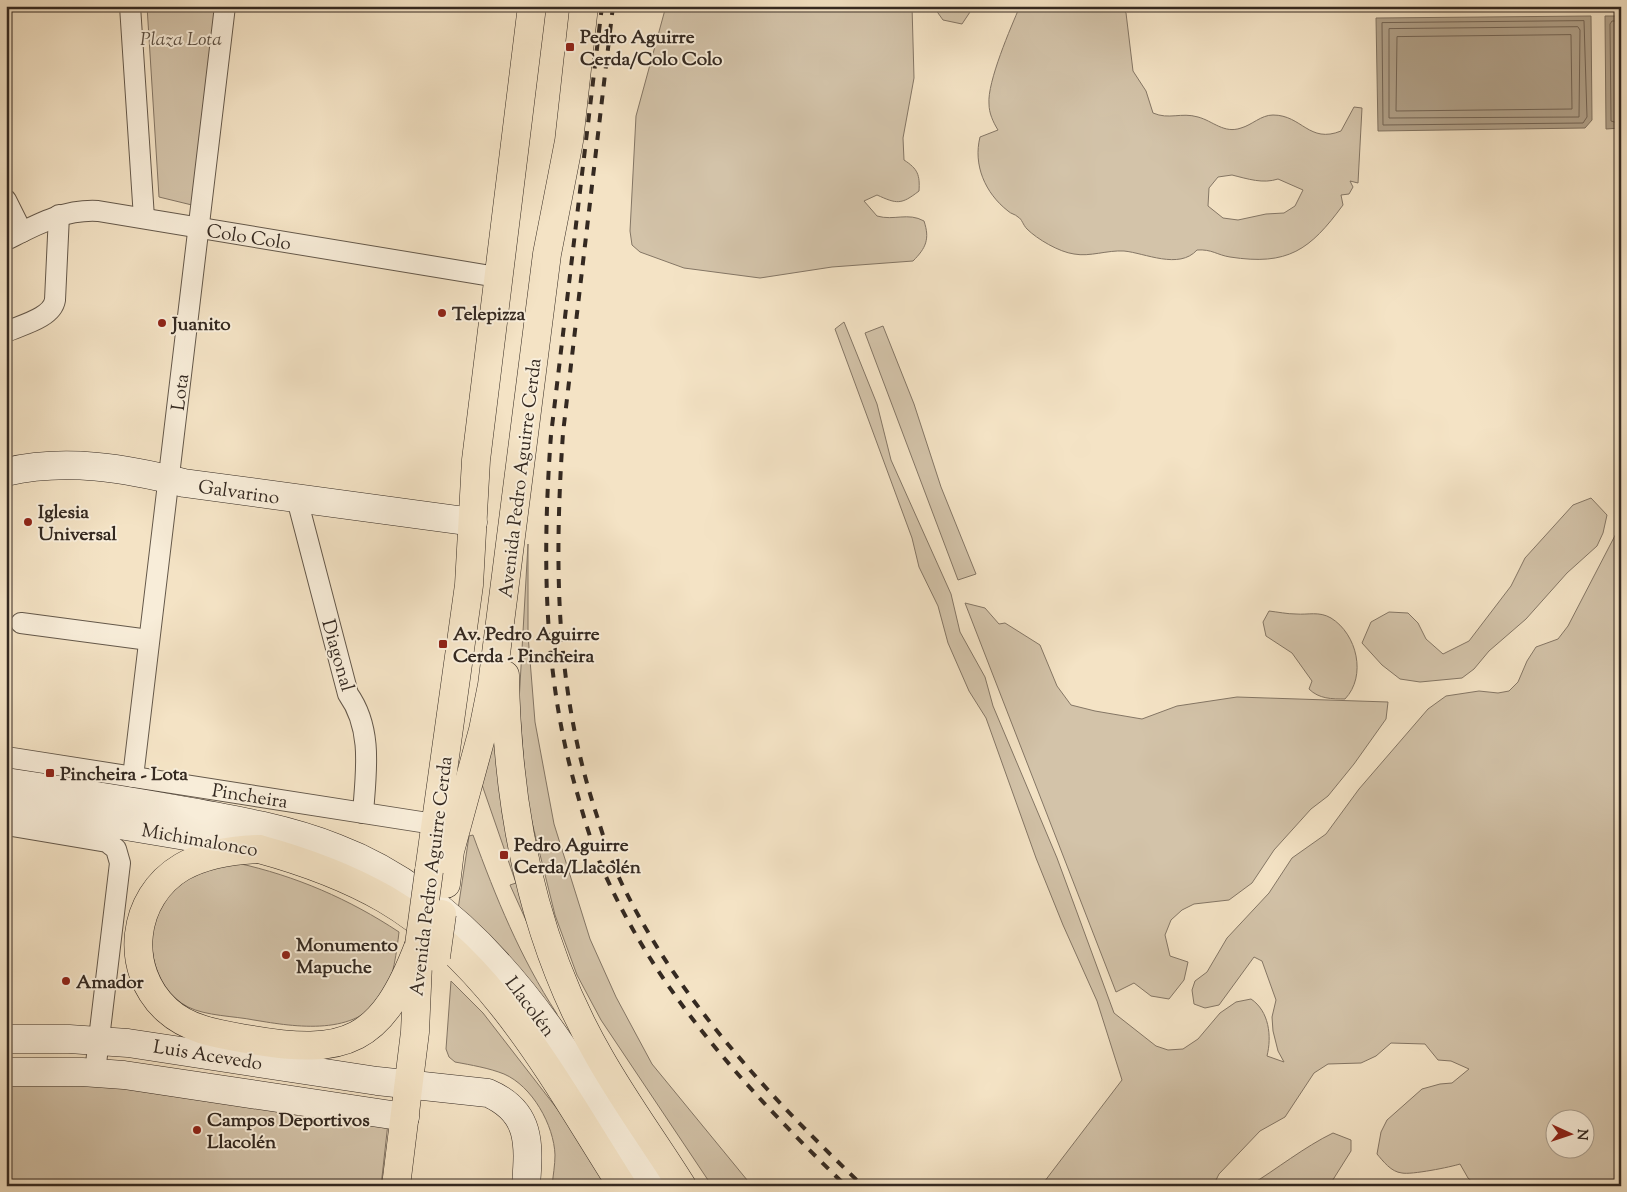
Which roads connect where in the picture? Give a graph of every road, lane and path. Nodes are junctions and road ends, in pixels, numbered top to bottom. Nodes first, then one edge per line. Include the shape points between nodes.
1 (130, 6) edge
2 (225, 6) edge
3 (532, 6) edge
4 (584, 6) edge
5 (6, 200) edge
6 (59, 215) junction
7 (144, 218) junction
8 (199, 227) junction
9 (14, 236) edge
10 (497, 277) junction
11 (6, 332) edge
12 (6, 472) edge
13 (169, 480) junction
14 (297, 498) junction
15 (473, 522) junction
16 (506, 580) junction
17 (21, 623) dead end
18 (149, 640) junction
19 (6, 757) edge
20 (132, 777) junction
21 (6, 782) edge
22 (6, 806) edge
23 (363, 813) junction
24 (434, 824) junction
25 (6, 825) edge
26 (259, 849) junction
27 (371, 864) joint
28 (437, 877) junction
29 (386, 900) joint
30 (428, 951) junction
31 (6, 1039) edge
32 (99, 1040) junction
33 (6, 1072) edge
34 (95, 1072) junction
35 (409, 1084) junction
36 (405, 1118) junction
37 (396, 1186) edge
38 (526, 1186) edge
39 (622, 1186) edge
40 (650, 1186) edge
41 (682, 1186) edge

1 - 7 street
2 - 8 street, Lota
3 - 10 main road, Avenida Pedro Aguirre Cerda
4 - 16 main road, Avenida Pedro Aguirre Cerda via 567,150 547,254
5 - 9 street
6 - 7 street, Colo Colo via 86,211
6 - 9 street, Colo Colo
6 - 11 street via 52,308
7 - 8 street, Colo Colo
8 - 10 street, Colo Colo
8 - 13 street, Lota
10 - 15 main road, Avenida Pedro Aguirre Cerda via 476,460
12 - 13 street, Galvarino via 65,464 154,475
13 - 14 street, Galvarino
13 - 18 street, Lota
14 - 15 street, Galvarino
14 - 23 street, Diagonal via 348,694 357,707 366,739
15 - 24 main road, Avenida Pedro Aguirre Cerda via 465,618
16 - 28 main road, Avenida Pedro Aguirre Cerda via 487,710 450,851
16 - 41 main road via 508,755 516,820 530,885 560,975 592,1042
17 - 18 street
18 - 20 street, Lota
19 - 20 street, Pincheira
20 - 23 street, Pincheira
21 - 27 street, Michimalonco via 254,824 313,839
22 - 26 street, Michimalonco
23 - 24 street, Pincheira
24 - 28 main road, Avenida Pedro Aguirre Cerda
25 - 32 street via 107,842 118,853 120,863
26 - 29 main road, Michimalonco via 326,870
26 - 30 main road via 208,856 182,867 160,884 147,904 139,928 137,948 140,967 157,999 176,1018 209,1032 278,1044 309,1047 340,1042 366,1030 386,1011 408,972
27 - 40 street, Llacolén via 431,903 497,963 542,1018
28 - 30 main road, Avenida Pedro Aguirre Cerda, bridge
29 - 39 main road, Llacolén via 446,945 496,997
30 - 35 main road, Avenida Pedro Aguirre Cerda
31 - 32 street, Luis Acevedo
32 - 34 street
32 - 35 street, Luis Acevedo
33 - 34 street, Luis Acevedo
34 - 36 street, Luis Acevedo
35 - 36 main road, Avenida Pedro Aguirre Cerda
35 - 38 street, Luis Acevedo via 478,1091 506,1103 520,1119 527,1139
36 - 37 main road, Avenida Pedro Aguirre Cerda

